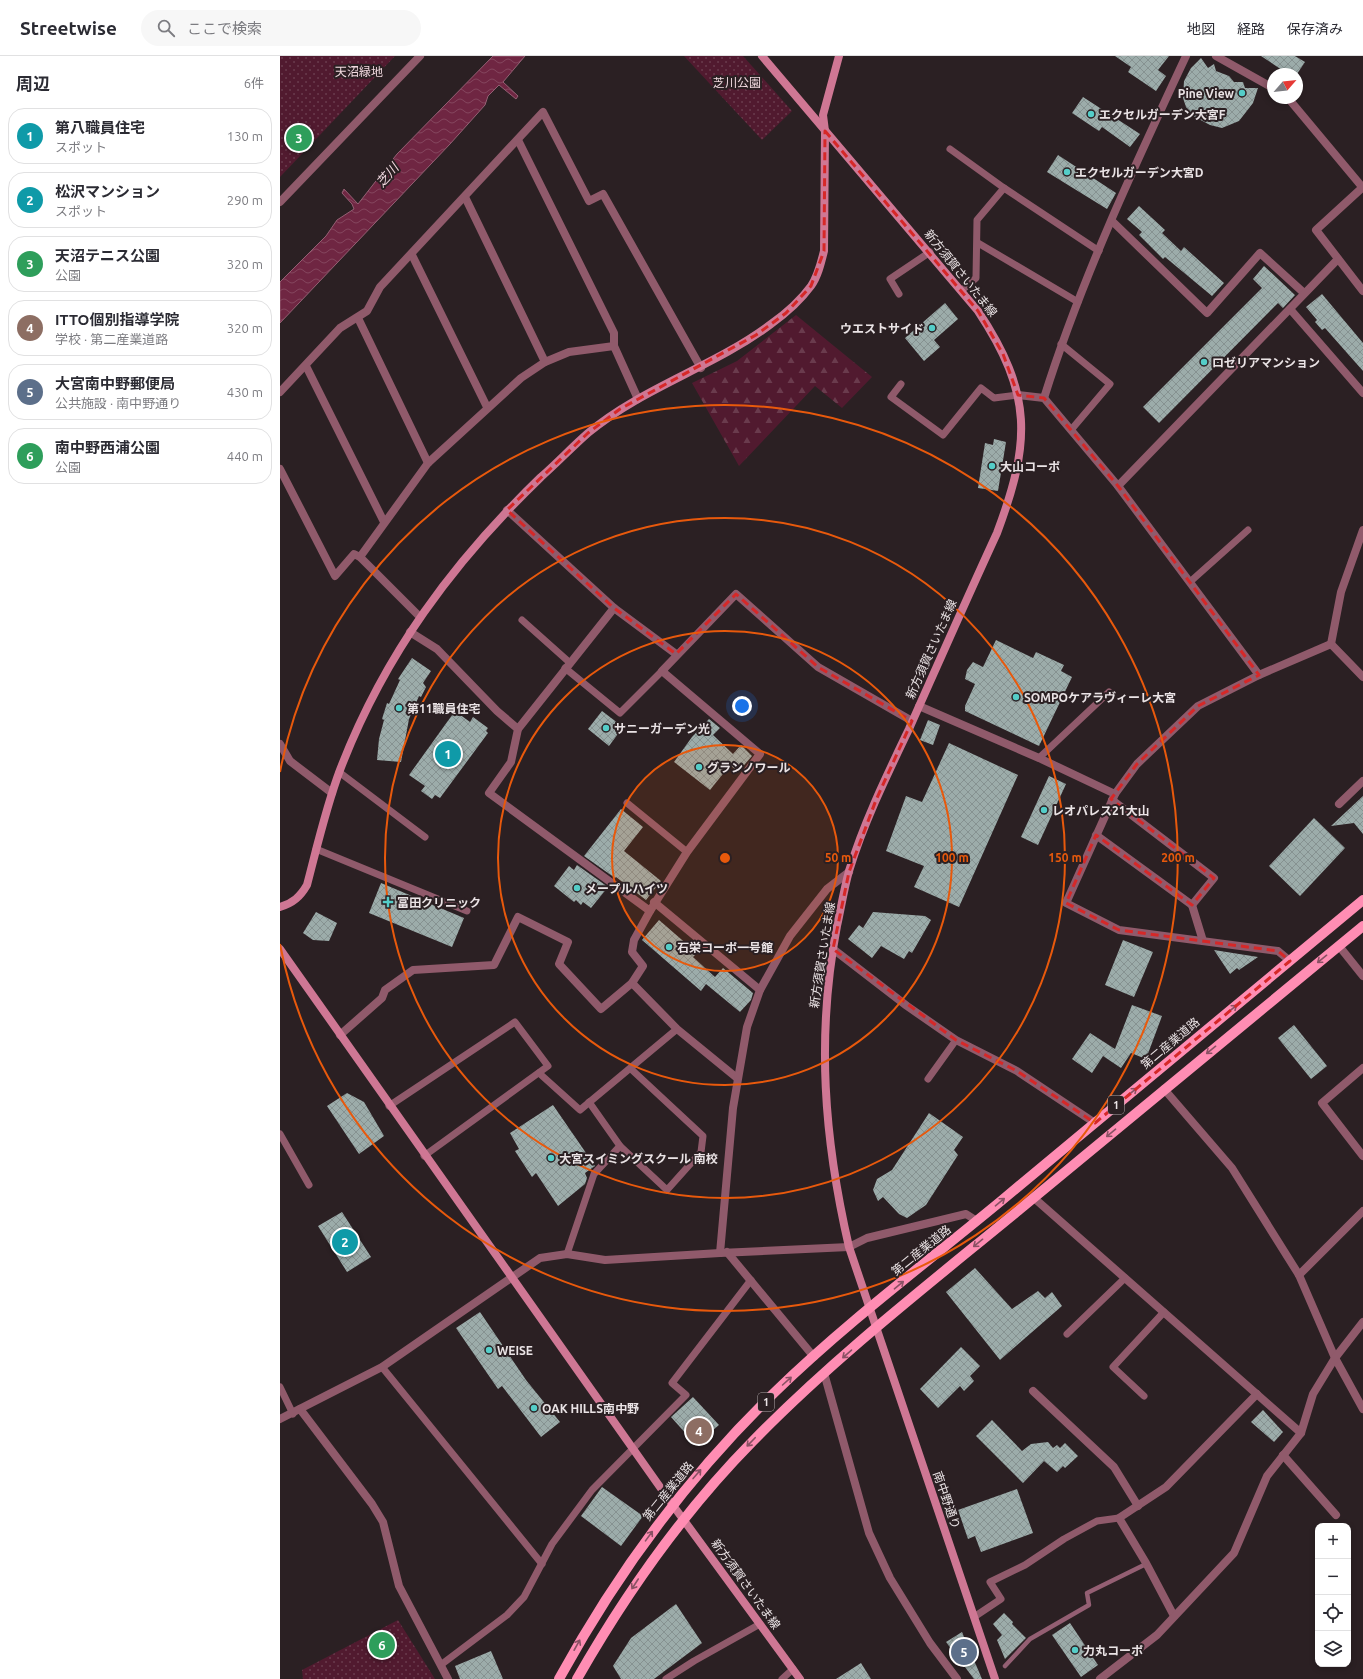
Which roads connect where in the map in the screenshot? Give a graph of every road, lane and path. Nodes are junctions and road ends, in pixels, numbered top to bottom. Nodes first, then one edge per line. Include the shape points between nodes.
1 (420, 56) edge
2 (762, 56) edge
3 (839, 56) edge
4 (1186, 56) edge
5 (1216, 56) edge
6 (1267, 85) edge
7 (1293, 104) edge
8 (825, 131) junction
9 (518, 140) junction
10 (950, 150) dead end
11 (1363, 187) edge
12 (1004, 188) junction
13 (465, 197) junction
14 (280, 202) edge
15 (1112, 221) junction
16 (978, 242) junction
17 (1099, 251) junction
18 (930, 252) junction
19 (412, 255) junction
20 (1338, 259) junction
21 (962, 290) junction
22 (1363, 291) edge
23 (1304, 293) junction
24 (899, 294) dead end
25 (1078, 302) junction
26 (1290, 308) junction
27 (358, 318) junction
28 (1061, 344) junction
29 (614, 346) junction
30 (545, 362) junction
31 (306, 366) junction
32 (701, 368) junction
33 (901, 384) dead end
34 (280, 392) edge
35 (1363, 393) edge
36 (1018, 395) junction
37 (1044, 398) junction
38 (638, 399) junction
39 (486, 407) junction
40 (1071, 430) junction
41 (428, 463) junction
42 (280, 469) edge
43 (1118, 486) junction
44 (507, 510) junction
45 (384, 522) junction
46 (1248, 530) dead end
47 (1363, 530) edge
48 (1361, 543) edge
49 (360, 556) junction
50 (1191, 581) junction
51 (614, 608) junction
52 (420, 618) junction
53 (522, 620) dead end
54 (410, 632) junction
55 (1331, 644) junction
56 (676, 654) junction
57 (567, 665) junction
58 (662, 670) junction
59 (1259, 675) junction
60 (1363, 677) edge
61 (1109, 692) dead end
62 (919, 706) junction
63 (912, 721) junction
64 (518, 729) junction
65 (280, 744) edge
66 (1039, 758) junction
67 (339, 772) junction
68 (1363, 781) edge
69 (332, 793) junction
70 (1113, 797) junction
71 (627, 803) dead end
72 (1339, 804) dead end
73 (1096, 835) junction
74 (425, 837) dead end
75 (316, 849) junction
76 (687, 852) junction
77 (849, 872) junction
78 (1363, 900) edge
79 (654, 902) junction
80 (1192, 905) junction
81 (280, 907) edge
82 (467, 910) dead end
83 (650, 911) junction
84 (1363, 926) edge
85 (1203, 941) junction
86 (1339, 946) junction
87 (280, 949) edge
88 (833, 949) junction
89 (1290, 961) junction
90 (1363, 976) edge
91 (632, 983) junction
92 (760, 990) junction
93 (677, 1030) junction
94 (340, 1035) junction
95 (956, 1040) junction
96 (1363, 1068) edge
97 (631, 1069) junction
98 (539, 1073) junction
99 (737, 1078) junction
100 (928, 1079) dead end
101 (1164, 1089) junction
102 (589, 1102) junction
103 (389, 1106) junction
104 (1095, 1123) junction
105 (280, 1134) edge
106 (620, 1146) junction
107 (424, 1156) junction
108 (1363, 1156) edge
109 (309, 1185) dead end
110 (1034, 1198) junction
111 (1363, 1211) edge
112 (977, 1221) junction
113 (850, 1247) junction
114 (724, 1252) junction
115 (567, 1254) junction
116 (1299, 1275) junction
117 (512, 1277) junction
118 (1126, 1278) junction
119 (751, 1280) junction
120 (869, 1310) junction
121 (1164, 1312) junction
122 (1363, 1322) edge
123 (876, 1328) junction
124 (1068, 1334) dead end
125 (814, 1357) junction
126 (1334, 1358) junction
127 (382, 1368) junction
128 (824, 1373) junction
129 (280, 1387) edge
130 (1033, 1391) dead end
131 (1257, 1394) junction
132 (1144, 1396) dead end
133 (1363, 1409) edge
134 (296, 1411) junction
135 (280, 1419) edge
136 (1301, 1433) junction
137 (633, 1448) junction
138 (1283, 1456) junction
139 (672, 1504) junction
140 (1138, 1506) junction
141 (1336, 1515) dead end
142 (1119, 1518) junction
143 (684, 1520) junction
144 (542, 1564) junction
145 (1174, 1616) junction
146 (974, 1617) junction
147 (760, 1624) junction
148 (442, 1664) junction
149 (793, 1669) junction
150 (448, 1679) edge
151 (558, 1679) edge
152 (577, 1679) edge
153 (666, 1679) edge
154 (782, 1679) edge
155 (800, 1679) edge
156 (956, 1679) edge
157 (994, 1679) edge
158 (1100, 1679) edge

1 - 14 street
2 - 8 street, 新方須賀さいたま線
3 - 8 street via 822,115
4 - 15 street
5 - 6 street
7 - 11 street
8 - 18 street, 新方須賀さいたま線
8 - 32 street via 824,250 820,269 811,286 786,313 756,335
9 - 13 street
9 - 29 street via 614,333
9 - 32 street via 543,112 588,201 602,194
10 - 12 lane
11 - 20 street via 1316,230
12 - 16 lane via 977,220
12 - 17 lane
13 - 19 street
13 - 30 street
15 - 17 street
15 - 23 street via 1207,313 1260,253
16 - 21 lane via 976,278
16 - 25 lane
17 - 25 street
18 - 21 street, 新方須賀さいたま線
18 - 24 lane via 890,279
19 - 27 street via 380,287 367,311
19 - 39 street
20 - 22 street
20 - 23 street
21 - 36 street, 新方須賀さいたま線 via 992,332
23 - 26 street
25 - 28 street
26 - 35 street
26 - 43 street
27 - 31 street via 340,328
27 - 41 street
28 - 37 street
28 - 40 lane via 1110,384
29 - 30 street via 569,352
29 - 38 street
30 - 39 street
31 - 34 street
31 - 45 street
32 - 38 street
33 - 36 lane via 891,397 943,435 981,388 994,398
36 - 37 street
36 - 62 street, 新方須賀さいたま線 via 1022,431 1011,495 997,533
37 - 40 street
38 - 44 street via 620,409 588,434
39 - 41 street
40 - 43 street
41 - 45 street
42 - 49 street via 335,576 354,554
43 - 50 street
44 - 51 street
44 - 52 street via 459,564
45 - 49 street
46 - 50 lane
47 - 48 street
48 - 55 street via 1341,592
49 - 52 street
50 - 59 street
51 - 56 street
51 - 57 street
52 - 54 street
53 - 57 lane
54 - 64 street via 437,649
54 - 67 street via 378,685
55 - 59 street
55 - 60 street
56 - 58 street
56 - 63 street via 736,594 818,667
57 - 58 lane via 620,713
57 - 64 street
58 - 76 street via 760,754
59 - 70 street via 1198,706 1137,764
61 - 66 lane
62 - 63 street, 新方須賀さいたま線
62 - 66 street
63 - 77 street, 新方須賀さいたま線 via 876,800
64 - 83 street via 511,762 489,793
65 - 69 street via 290,761
66 - 70 street
67 - 69 street
67 - 74 lane
68 - 72 street
69 - 75 street
70 - 73 street
70 - 80 street via 1214,878
71 - 76 lane
73 - 80 street
73 - 85 street via 1066,903 1119,930
75 - 81 street via 307,885 300,896 290,904
75 - 82 lane
76 - 79 street
77 - 88 street, 新方須賀さいたま線
77 - 92 street via 827,889 790,936
78 - 89 main road, 第二産業道路 / 1
79 - 83 street
79 - 92 street
80 - 85 street
83 - 91 street via 634,940 632,952 643,966
84 - 86 main road, 1
85 - 89 street via 1278,951
86 - 90 street
86 -> 101 main road, 1
87 - 94 street, 新方須賀さいたま線
88 - 95 street
88 - 113 street, 新方須賀さいたま線 via 825,1015 825,1080 832,1160
104 -> 89 main road, 第二産業道路 / 1
91 - 93 street
91 - 94 street via 600,1009 559,964 568,942 518,917 494,965 413,970 385,990 382,998
92 - 99 street via 747,1027
93 - 97 lane
93 - 99 street
94 - 103 street, 新方須賀さいたま線
95 - 100 lane
95 - 104 street via 1017,1071
96 - 108 street via 1322,1103
97 - 102 lane
97 - 106 lane via 703,1136 701,1152 667,1190
98 - 102 lane via 580,1110
98 - 103 lane via 548,1066 515,1022
98 - 107 lane
99 - 114 street
101 -> 110 main road, 1
101 - 116 street via 1232,1168
102 - 106 lane
103 - 107 street, 新方須賀さいたま線
112 -> 104 main road, 第二産業道路 / 1
105 - 109 lane
106 - 115 lane via 594,1174
107 - 117 street, 新方須賀さいたま線
110 - 118 street
110 -> 123 main road, 1
111 - 116 street
112 - 113 street via 966,1214 866,1238
120 -> 112 main road, 第二産業道路 / 1
113 - 114 street
113 - 120 street, 新方須賀さいたま線
114 - 115 street via 605,1260
114 - 119 street
115 - 117 street via 540,1258
116 - 126 street
117 - 127 street
117 - 137 street, 新方須賀さいたま線
118 - 121 street
118 - 124 lane
119 - 125 street
119 - 137 lane via 672,1383 686,1395
120 - 123 street, 新方須賀さいたま線
120 - 125 main road, 第二産業道路 / 1
121 - 131 street
121 - 132 lane via 1112,1367
122 - 126 street
123 -> 128 main road, 1
123 - 146 street, 南中野通り
139 -> 125 main road, 第二産業道路 / 1 via 738,1430
126 - 133 street
126 - 136 street via 1313,1394
127 - 134 street
127 - 144 lane
128 -> 143 main road, 1 via 751,1442
128 - 156 street via 869,1533 890,1578 930,1643
129 - 134 lane
130 - 140 street via 1114,1467
131 - 136 street
131 - 140 street via 1166,1487
134 - 135 street
134 - 148 street via 384,1522 400,1586
136 - 138 street
137 - 139 street, 新方須賀さいたま線
137 - 144 lane via 592,1490 552,1544
138 - 141 street
138 - 145 street via 1266,1476 1234,1553
139 - 143 street, 新方須賀さいたま線
151 -> 139 main road, 第二産業道路 / 1 via 626,1567
140 - 142 street
142 - 145 street
142 - 146 lane via 1097,1521 1025,1565 990,1582 1001,1599
143 - 147 street, 新方須賀さいたま線
143 -> 152 main road, 1 via 641,1575
144 - 148 lane via 524,1597 508,1615
145 - 158 street via 1157,1635
146 - 157 street, 南中野通り
147 - 149 street, 新方須賀さいたま線
147 - 153 lane via 694,1660
148 - 150 street
149 - 154 lane
149 - 155 street, 新方須賀さいたま線

